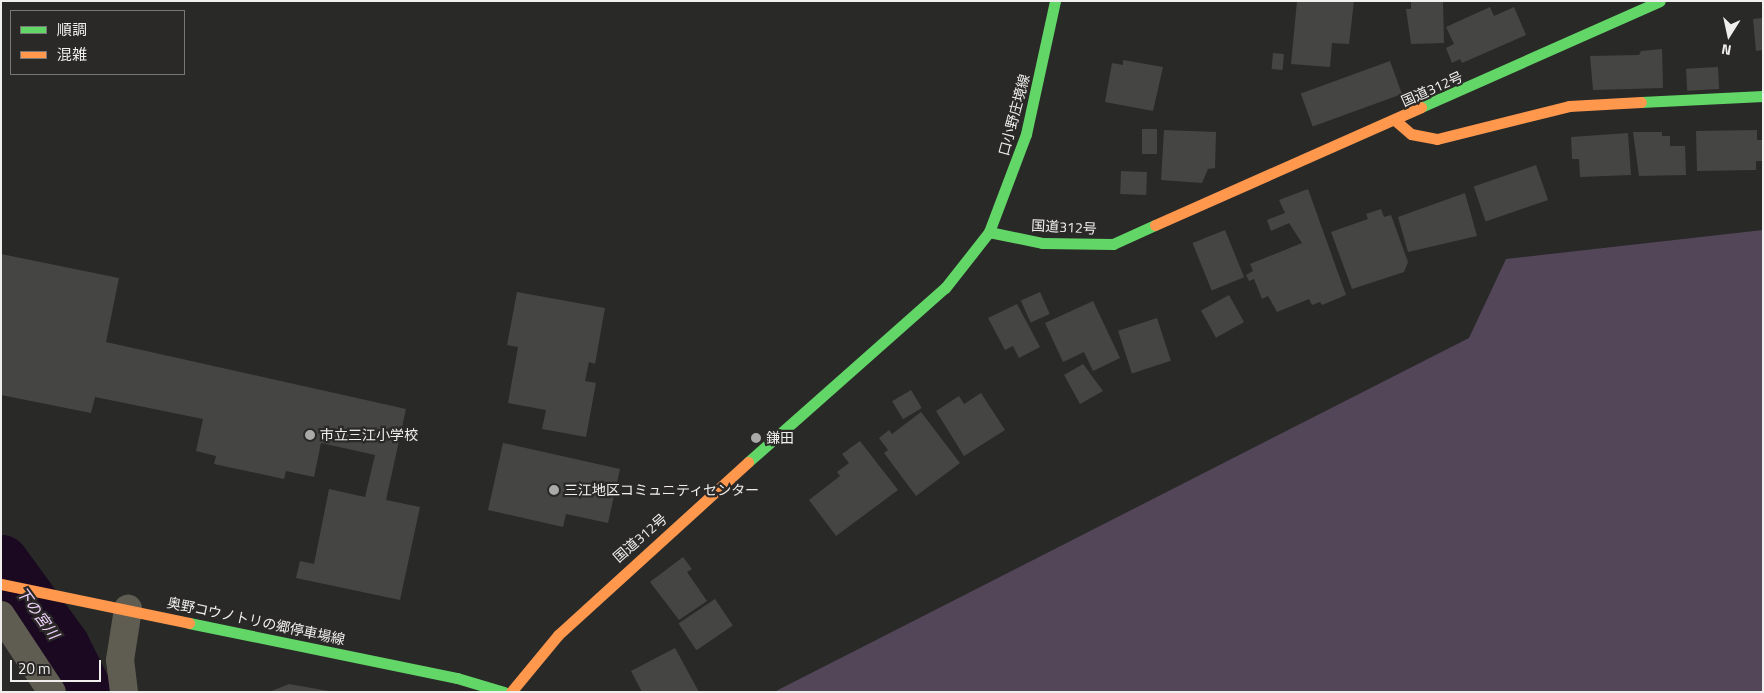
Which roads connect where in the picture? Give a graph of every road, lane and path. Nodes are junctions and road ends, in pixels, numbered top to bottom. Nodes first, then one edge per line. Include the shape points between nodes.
1 (1055, 1) edge
2 (1660, 1) edge
3 (1763, 96) edge
4 (1396, 121) junction
5 (989, 232) junction
6 (1, 584) edge
7 (128, 609) junction
8 (1, 615) edge
9 (52, 692) edge
10 (124, 692) edge
11 (504, 692) edge
12 (511, 692) edge

1 - 5 main road, 口小野庄境線 via 1026,134
2 - 4 main road, 国道312号
3 - 4 main road via 1569,106 1437,139 1412,134
4 - 5 main road, 国道312号 via 1113,244 1042,243
5 - 12 main road, 国道312号 via 945,288 625,571 558,636
6 - 7 main road, 奥野コウノトリの郷停車場線
7 - 10 street via 120,660
7 - 11 main road, 奥野コウノトリの郷停車場線
8 - 9 street

